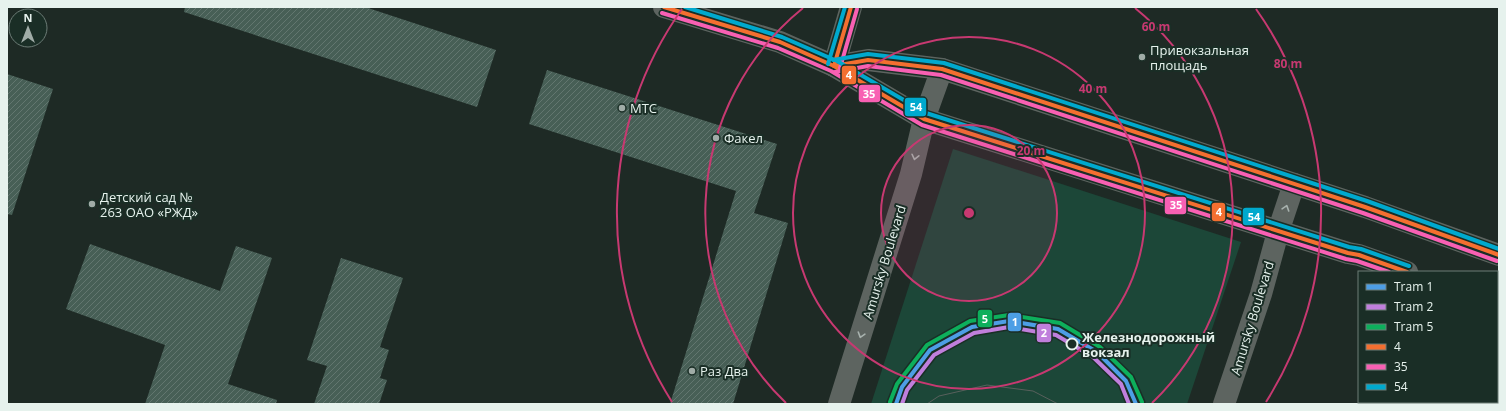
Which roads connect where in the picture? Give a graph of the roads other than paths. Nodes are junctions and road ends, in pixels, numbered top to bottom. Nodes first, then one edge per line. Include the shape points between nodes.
1 (664, 7) edge
2 (851, 7) edge
3 (834, 66) junction
4 (942, 69) junction
5 (924, 119) junction
6 (1294, 184) junction
7 (1278, 232) junction
8 (1499, 255) edge
9 (1404, 271) edge
10 (839, 404) edge
11 (1224, 404) edge

1 - 3 main road via 780,42
2 - 3 main road
3 - 4 main road via 868,60
3 - 5 main road
4 - 5 main road, Amursky Boulevard
4 - 6 main road
5 - 7 main road
5 -> 10 main road, Amursky Boulevard via 911,174
7 -> 6 main road, Amursky Boulevard
6 - 8 main road
7 - 9 main road
7 - 11 main road, Amursky Boulevard via 1261,294

